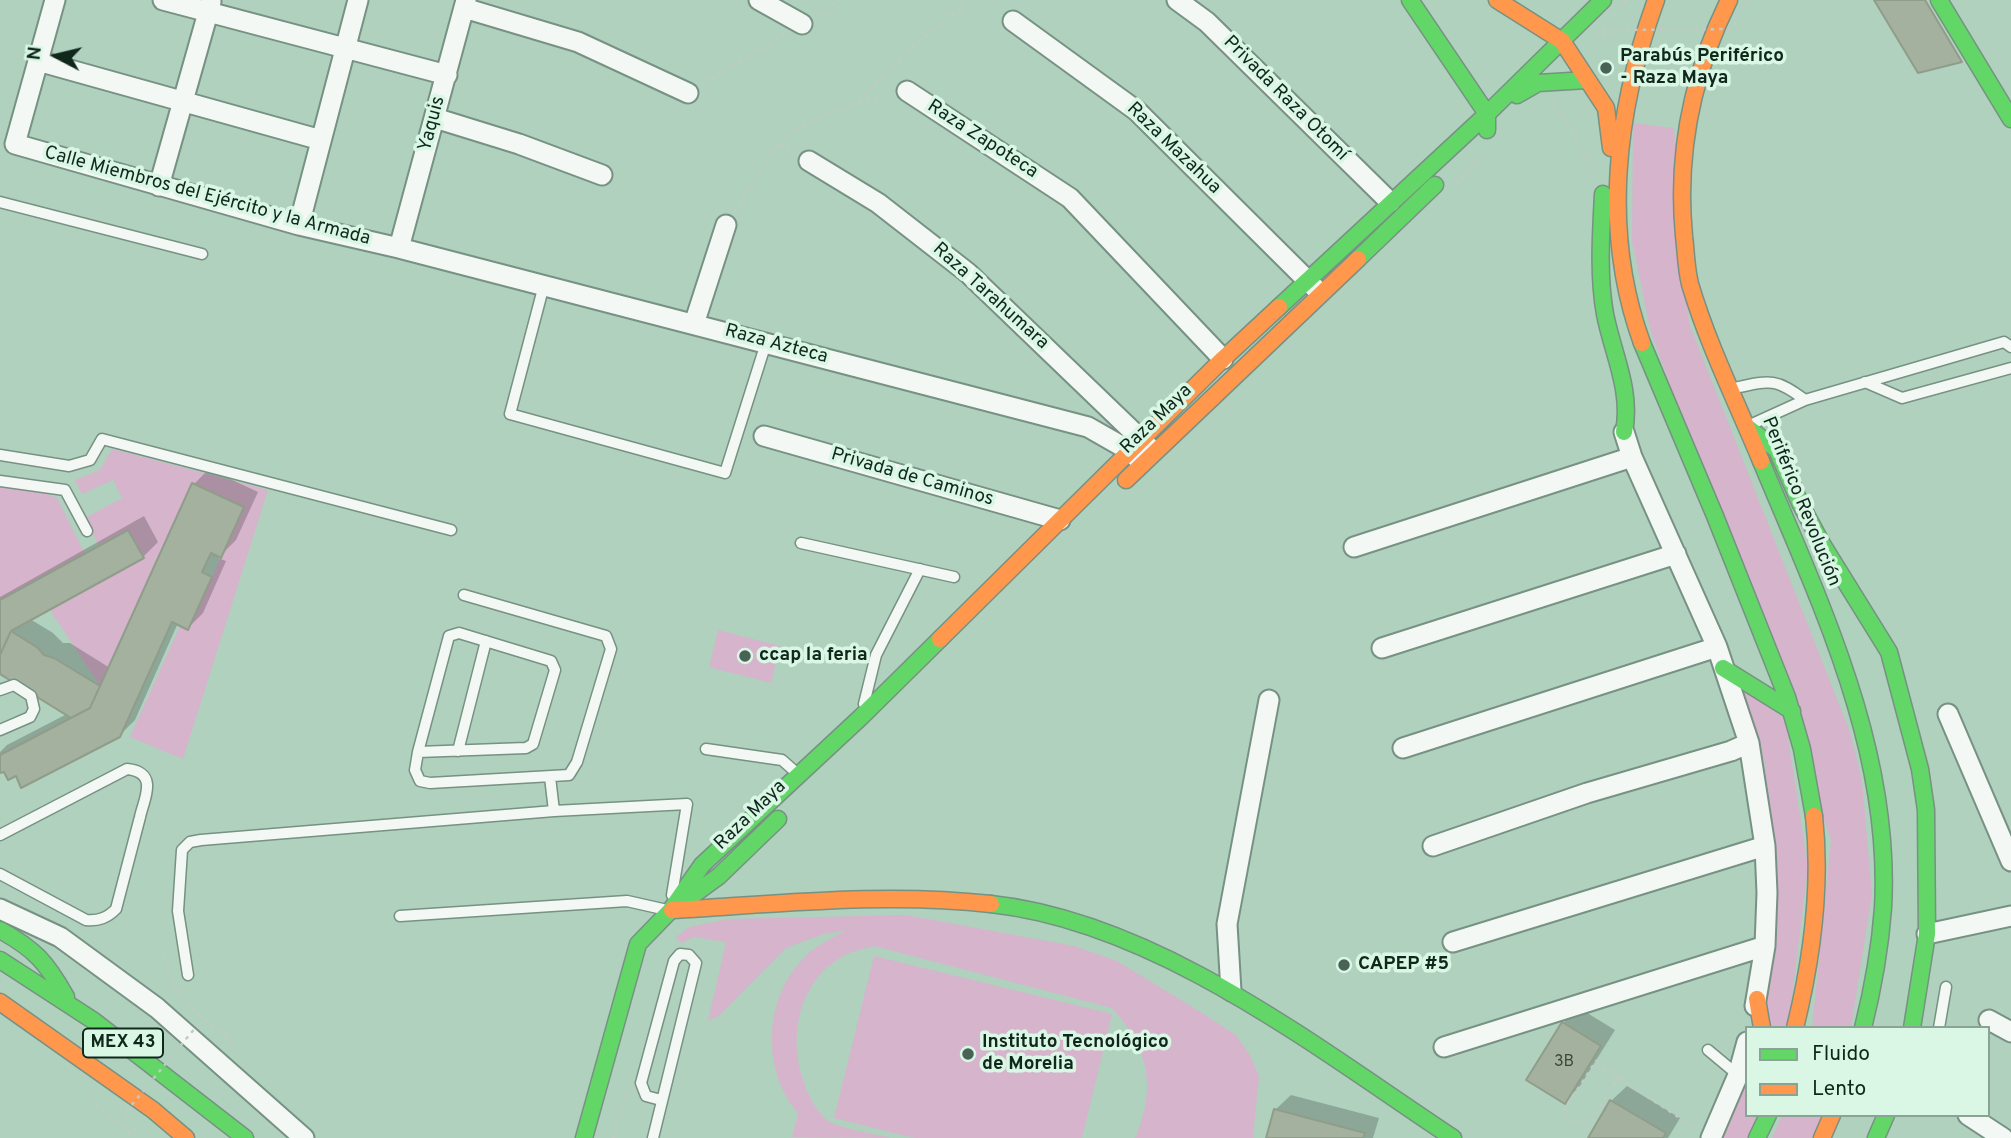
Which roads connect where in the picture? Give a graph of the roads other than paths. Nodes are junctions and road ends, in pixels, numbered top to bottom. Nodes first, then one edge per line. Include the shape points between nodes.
1 (55, 0) edge
2 (163, 0) edge
3 (358, 0) edge
4 (759, 0) edge
5 (1177, 0) edge
6 (1410, 0) edge
7 (1497, 0) edge
8 (1603, 0) edge
9 (1656, 0) edge
10 (1729, 0) edge
11 (1939, 0) edge
12 (465, 4) edge
13 (210, 6) edge
14 (1013, 21) dead end
15 (802, 24) road end
16 (1562, 41) junction
17 (346, 49) junction
18 (38, 61) junction
19 (447, 75) junction
20 (1587, 80) junction
21 (907, 90) road end
22 (688, 93) road end
23 (183, 102) junction
24 (1608, 112) junction
25 (1487, 114) junction
26 (435, 118) junction
27 (2011, 119) edge
28 (321, 140) junction
29 (809, 161) dead end
30 (1448, 173) dead end
31 (601, 175) dead end
32 (159, 186) junction
33 (0, 202) edge
34 (1390, 202) junction
35 (1617, 206) junction
36 (299, 225) junction
37 (726, 225) road end
38 (399, 248) junction
39 (202, 254) dead end
40 (544, 285) junction
41 (1314, 287) junction
42 (694, 324) junction
43 (766, 343) junction
44 (2011, 347) edge
45 (1223, 359) junction
46 (2011, 368) edge
47 (1866, 382) junction
48 (1730, 389) junction
49 (1805, 400) junction
50 (1747, 427) junction
51 (1624, 432) joint
52 (764, 436) dead end
53 (1142, 451) junction
54 (0, 455) edge
55 (1632, 457) junction
56 (0, 481) edge
57 (1113, 492) dead end
58 (1060, 520) junction
59 (451, 530) dead end
60 (87, 531) dead end
61 (801, 543) dead end
62 (1354, 547) dead end
63 (1676, 554) junction
64 (920, 569) junction
65 (954, 578) dead end
66 (464, 596) dead end
67 (1006, 596) dead end
68 (486, 641) junction
69 (1717, 647) junction
70 (1382, 648) dead end
71 (1723, 668) junction
72 (0, 690) edge
73 (1269, 699) dead end
74 (1792, 711) junction
75 (1948, 714) dead end
76 (866, 722) junction
77 (0, 730) edge
78 (1749, 743) junction
79 (1404, 748) dead end
80 (706, 749) dead end
81 (458, 751) junction
82 (418, 752) junction
83 (833, 765) dead end
84 (799, 776) junction
85 (550, 777) junction
86 (554, 811) junction
87 (786, 811) dead end
88 (0, 823) edge
89 (11, 829) junction
90 (0, 835) edge
91 (1433, 846) dead end
92 (1765, 846) junction
93 (2011, 860) edge
94 (0, 874) edge
95 (0, 909) edge
96 (670, 911) junction
97 (400, 916) dead end
98 (2011, 916) edge
99 (0, 930) edge
100 (1927, 934) junction
101 (1453, 942) dead end
102 (1765, 946) junction
103 (0, 960) edge
104 (188, 975) dead end
105 (1946, 987) dead end
106 (1231, 991) junction
107 (1757, 999) junction
108 (0, 1002) edge
109 (71, 1006) junction
110 (1914, 1020) edge
111 (1989, 1020) dead end
112 (1940, 1025) edge
113 (1750, 1026) edge
114 (1762, 1026) edge
115 (1797, 1026) edge
116 (1863, 1026) edge
117 (2011, 1032) edge
118 (1444, 1047) dead end
119 (1745, 1049) edge
120 (1708, 1050) dead end
121 (1738, 1074) junction
122 (661, 1100) junction
123 (1767, 1117) edge
124 (1831, 1117) edge
125 (1885, 1117) edge
126 (1971, 1117) edge
127 (1705, 1135) edge
128 (186, 1138) edge
129 (244, 1138) edge
130 (304, 1138) edge
131 (584, 1138) edge
132 (653, 1138) edge
133 (1453, 1138) edge
134 (1757, 1138) edge
135 (1822, 1138) edge
136 (1876, 1138) edge
137 (2003, 1138) edge

1 - 18 street
2 - 13 street
3 - 17 street
4 - 15 street
5 - 34 street, Privada Raza Otomí via 1207,22
6 - 25 main road
7 - 16 main road
8 - 16 main road, Raza Maya
9 - 35 main road via 1635,62 1625,113
10 - 48 main road, Periférico Revolución via 1709,44 1688,112 1680,212 1690,281
11 - 27 main road
12 - 19 street, Yaquis
12 - 22 street via 578,42
13 - 17 street
13 - 23 street
14 - 41 street, Raza Mazahua via 1137,111
16 - 20 main road
16 - 25 main road, Raza Maya
17 - 19 street
17 - 28 street
18 - 23 street
18 - 32 street, Calle Miembros del Ejército y la Armada via 15,144
19 - 26 street, Yaquis
20 - 24 main road
20 - 25 main road via 1538,83 1521,91 1507,104 1485,142
21 - 45 street, Raza Zapoteca via 1070,198
23 - 28 street
23 - 32 street
24 - 35 main road
24 - 51 main road via 1602,285 1627,400
25 - 34 main road, Raza Maya
26 - 31 street
26 - 38 street, Yaquis
28 - 36 street
29 - 53 street, Raza Tarahumara via 878,203 968,273
30 - 41 main road, Raza Maya
32 - 36 street, Calle Miembros del Ejército y la Armada
33 - 39 lane
34 - 41 main road, Raza Maya
35 - 74 main road via 1624,283 1645,357
36 - 38 street, Calle Miembros del Ejército y la Armada
37 - 42 street
38 - 40 street, Raza Azteca
40 - 42 street, Raza Azteca
40 - 43 lane via 510,414 725,473
41 - 45 main road, Raza Maya
41 - 53 main road, Raza Maya
42 - 43 street, Raza Azteca
43 - 53 street, Raza Azteca via 1088,427
44 - 47 lane via 2004,342
45 - 53 main road, Raza Maya
46 - 47 lane via 1902,398
47 - 49 lane
48 - 49 lane via 1764,381 1784,384
48 - 50 main road, Periférico Revolución
49 - 50 lane
50 - 100 main road via 1777,450 1822,544 1889,652 1920,769 1926,810
50 - 116 main road, Periférico Revolución via 1856,701 1878,796 1884,886
51 - 55 street
52 - 58 street, Privada de Caminos
53 - 57 main road, Raza Maya
53 - 58 main road, Raza Maya
54 - 59 lane via 69,467 90,460 102,439
55 - 62 street
55 - 63 street
56 - 60 lane via 65,490
58 - 76 main road, Raza Maya
61 - 64 lane
63 - 69 street
63 - 70 street
64 - 65 lane
64 - 76 lane via 876,656
66 - 85 lane via 606,636 611,649 577,762 569,775
67 - 76 main road, Raza Maya
68 - 81 lane
68 - 81 lane via 551,661 555,670 533,744
68 - 82 lane via 459,633 449,636
69 - 71 street
69 - 79 street
71 - 74 main road
71 - 78 street
72 - 77 lane via 13,685 31,696 34,709 30,717
73 - 106 street via 1227,924
74 - 115 main road via 1812,806 1818,890 1807,985
75 - 93 street
76 - 83 main road, Raza Maya
76 - 84 main road, Raza Maya
78 - 91 street
78 - 92 street
80 - 84 lane via 782,760
81 - 82 lane
82 - 85 lane via 415,770 420,780 430,783
84 - 96 main road, Raza Maya via 702,865
85 - 86 lane
86 - 96 lane via 687,804
86 - 104 lane via 190,842 182,850 178,911
87 - 96 main road, Raza Maya via 719,876
88 - 89 lane
89 - 90 lane
89 - 94 lane via 127,769 144,776 147,785 132,849 116,909 109,916 86,920
92 - 101 street
92 - 102 street
95 - 130 street via 60,937 157,1008
96 - 97 lane via 626,901
96 - 106 main road via 872,898 938,898 1003,905 1069,920 1132,943
96 - 131 main road, Raza Maya via 638,944
98 - 100 street
99 - 109 main road via 48,965
100 - 110 main road
102 - 107 street
102 - 118 street
103 - 109 main road, MEX 43
105 - 112 lane
106 - 133 main road
107 - 113 street
107 - 114 main road
108 - 128 main road, MEX 43
109 - 129 main road, MEX 43
110 - 112 lane
111 - 117 street
119 - 121 street
120 - 121 lane
121 - 127 street
122 - 122 lane via 696,962 689,955 681,954 674,961 641,1083 646,1096
122 - 132 lane
123 - 134 main road
124 - 135 main road
125 - 136 main road
126 - 137 street

